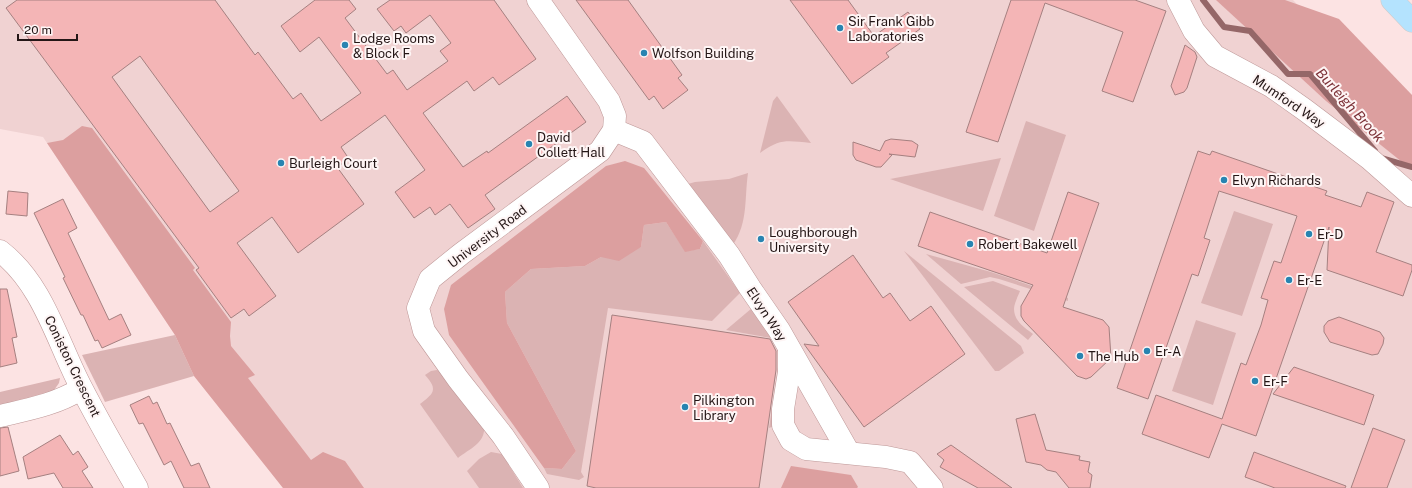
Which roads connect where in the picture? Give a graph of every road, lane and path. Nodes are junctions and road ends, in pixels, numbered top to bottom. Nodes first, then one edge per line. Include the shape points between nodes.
1 (538, 0) edge
2 (1178, 0) edge
3 (1392, 0) edge
4 (1412, 21) edge
5 (614, 130) junction
6 (1412, 196) edge
7 (0, 251) edge
8 (788, 347) junction
9 (81, 389) junction
10 (0, 416) edge
11 (849, 453) junction
12 (137, 488) edge
13 (538, 488) edge
14 (932, 488) edge

1 - 5 street via 609,101 615,116
2 - 6 street, Mumford Way via 1194,30 1215,56 1271,86 1305,110 1370,159
3 - 4 main road
5 - 8 street, Elvyn Way via 643,142 729,255
5 - 13 street, University Road via 600,151 430,279 418,308 424,331 503,436
7 - 9 street, Coniston Crescent via 32,284
8 - 11 street
8 - 11 street, Elvyn Way via 789,372 783,424 791,440 806,449
9 - 10 street via 47,405
9 - 12 street, Coniston Crescent
11 - 14 street, Elvyn Way via 910,462

